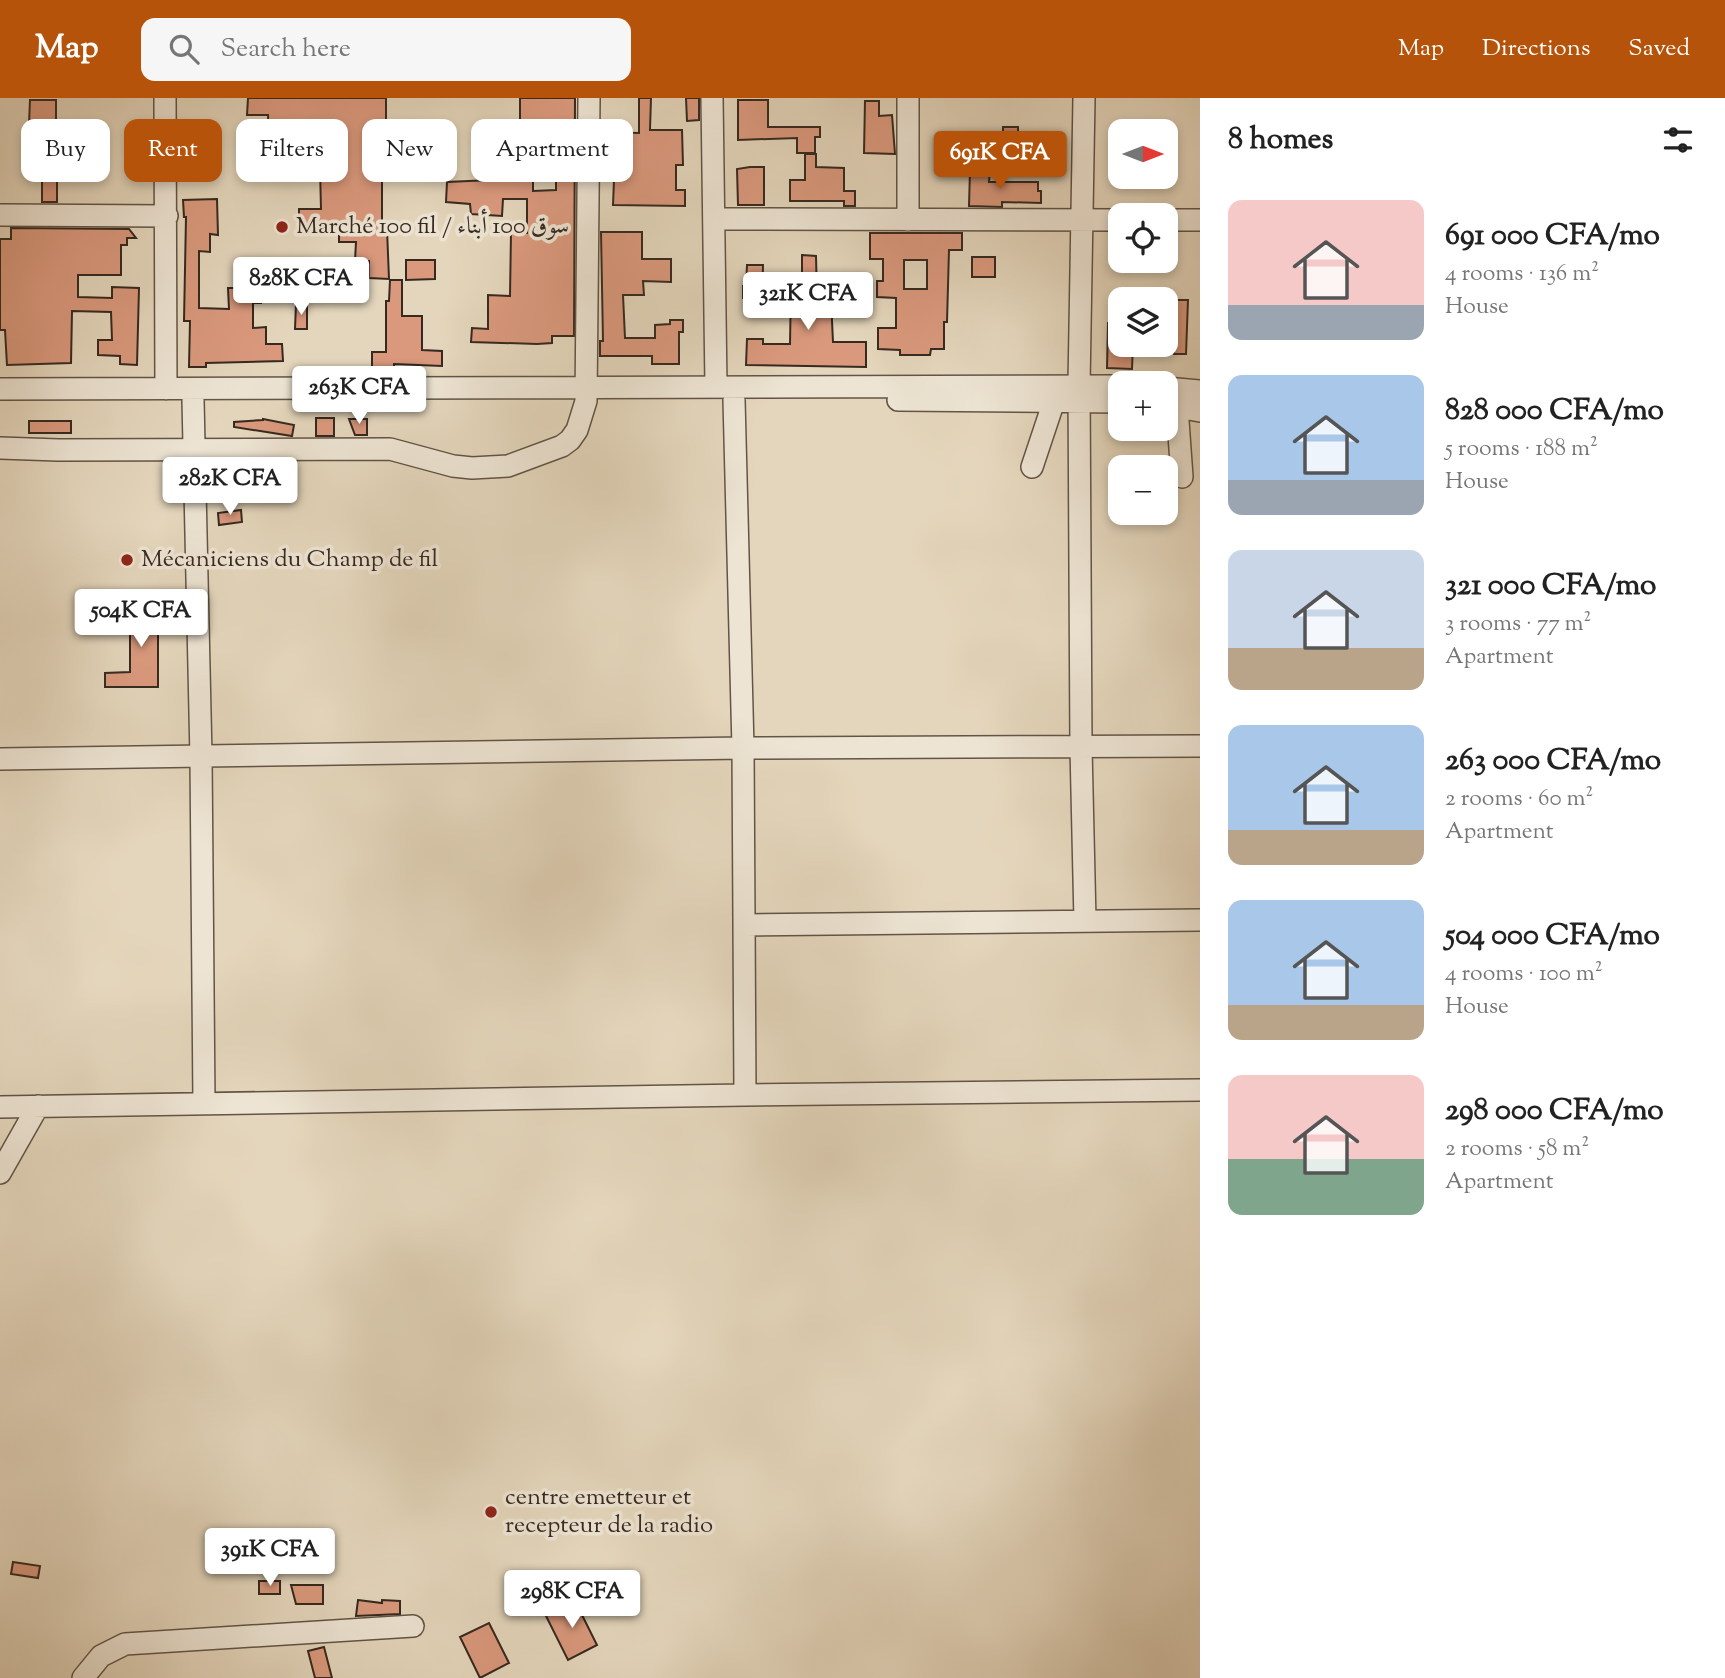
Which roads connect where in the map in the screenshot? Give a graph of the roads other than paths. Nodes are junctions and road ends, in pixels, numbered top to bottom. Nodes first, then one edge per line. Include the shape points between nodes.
1 (165, 98) edge
2 (589, 98) edge
3 (712, 98) edge
4 (908, 98) edge
5 (1084, 98) edge
6 (0, 215) edge
7 (167, 216) junction
8 (714, 219) junction
9 (908, 220) junction
10 (1083, 220) junction
11 (1108, 220) edge
12 (1178, 220) edge
13 (1200, 220) edge
14 (716, 387) junction
15 (1108, 388) edge
16 (0, 389) edge
17 (166, 389) junction
18 (1178, 389) edge
19 (1200, 391) edge
20 (1079, 393) junction
21 (586, 394) junction
22 (1108, 399) edge
23 (0, 400) edge
24 (193, 400) junction
25 (734, 400) junction
26 (1054, 401) junction
27 (1178, 407) edge
28 (1200, 411) edge
29 (1176, 441) edge
30 (0, 448) edge
31 (194, 448) junction
32 (1032, 467) dead end
33 (1182, 477) dead end
34 (1200, 747) edge
35 (743, 748) junction
36 (1081, 748) junction
37 (201, 757) junction
38 (0, 759) edge
39 (1200, 920) edge
40 (1085, 921) junction
41 (746, 925) junction
42 (1200, 1090) edge
43 (745, 1095) junction
44 (204, 1104) junction
45 (38, 1106) junction
46 (0, 1107) edge
47 (0, 1173) edge
48 (413, 1626) dead end
49 (83, 1678) edge

1 - 7 street
2 - 21 street
3 - 8 street
4 - 9 street
5 - 10 street
6 - 7 street
7 - 17 street
8 - 9 street
8 - 14 street
9 - 10 street
10 - 11 street
10 - 20 street
12 - 13 street
14 - 20 street
14 - 21 street
15 - 20 street
16 - 17 street
17 - 21 street
18 - 19 street
20 - 22 street
20 - 26 street
20 - 36 street
21 - 24 street
21 - 25 street
21 - 31 street via 570,440 508,466 453,466 390,449
23 - 24 street
24 - 31 street
25 - 26 street
25 - 35 street
26 - 32 street
27 - 28 street
29 - 33 street
30 - 31 street
31 - 37 street
34 - 36 street
35 - 36 street
35 - 37 street
35 - 41 street
36 - 40 street
37 - 38 street
37 - 44 street
39 - 40 street
40 - 41 street
41 - 43 street
42 - 43 street
43 - 44 street
44 - 45 street
45 - 46 street
45 - 47 street
48 - 49 street via 125,1644 101,1656

